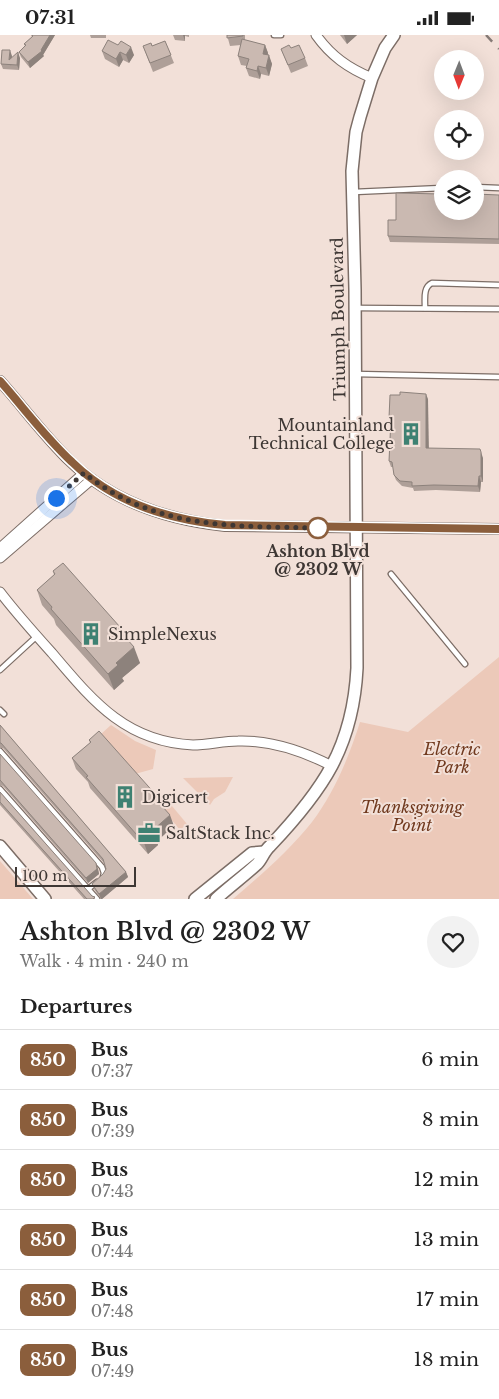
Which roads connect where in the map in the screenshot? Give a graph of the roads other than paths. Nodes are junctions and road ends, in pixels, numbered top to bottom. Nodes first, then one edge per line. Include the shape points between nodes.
1 (274, 35) edge
2 (281, 35) edge
3 (316, 35) edge
4 (394, 35) edge
5 (372, 78) junction
6 (484, 187) edge
7 (434, 188) edge
8 (499, 188) edge
9 (352, 192) junction
10 (499, 285) edge
11 (355, 308) junction
12 (425, 308) junction
13 (499, 309) edge
14 (356, 374) junction
15 (499, 377) edge
16 (0, 381) edge
17 (88, 476) junction
18 (356, 528) junction
19 (499, 529) edge
20 (0, 548) edge
21 (0, 558) edge
22 (391, 575) dead end
23 (0, 592) edge
24 (38, 636) junction
25 (465, 664) dead end
26 (0, 670) edge
27 (0, 751) edge
28 (332, 766) junction
29 (0, 789) edge
30 (0, 846) edge
31 (264, 852) junction
32 (88, 889) junction
33 (46, 899) edge
34 (97, 899) edge
35 (195, 899) edge
36 (216, 899) edge

1 - 2 lane
3 - 5 street via 334,57
4 - 5 main road, Triumph Boulevard
5 - 9 main road, Triumph Boulevard via 356,132
6 - 8 lane
7 - 9 lane
9 - 11 main road, Triumph Boulevard
10 - 12 lane via 432,283 426,289
11 - 12 lane
11 - 14 main road, Triumph Boulevard
12 - 13 lane
14 - 15 lane
14 - 18 main road, Triumph Boulevard
16 - 17 street via 54,444
17 - 18 street via 143,507 186,520 233,526
17 - 20 street
17 - 21 street
18 - 19 street
18 - 28 main road, Triumph Boulevard via 357,673 350,724
22 - 25 lane
23 - 24 street
24 - 26 lane
24 - 28 street via 100,707 143,734 192,745 240,741 271,743
27 - 32 lane via 102,867 102,877
28 - 31 main road, Triumph Boulevard via 298,816
29 - 32 lane
30 - 33 main road
31 - 35 main road, Triumph Boulevard via 252,853
31 - 36 main road, Triumph Boulevard via 259,862
32 - 34 lane

